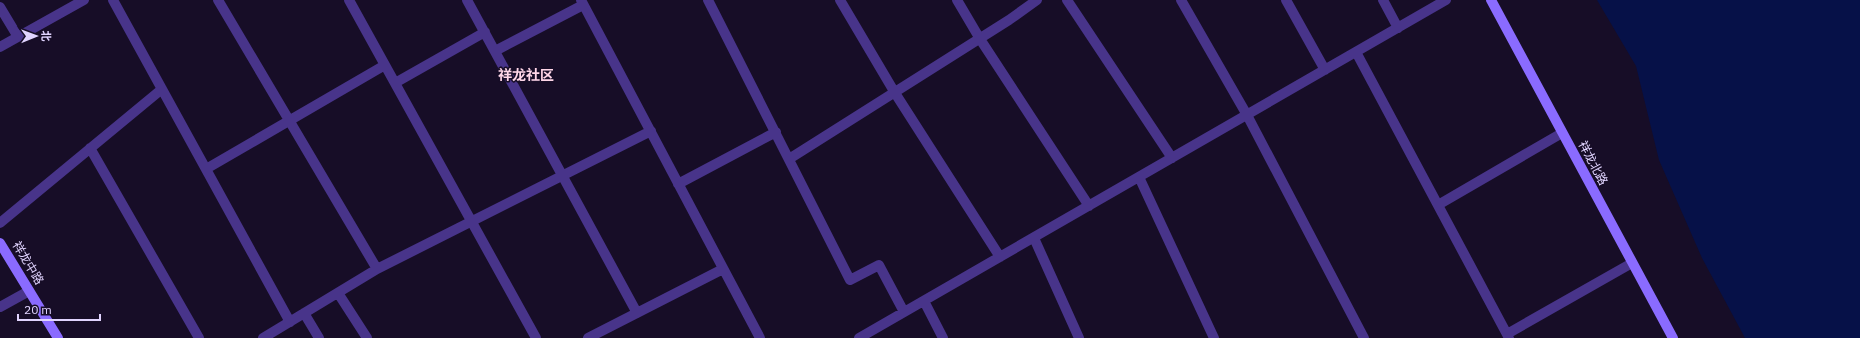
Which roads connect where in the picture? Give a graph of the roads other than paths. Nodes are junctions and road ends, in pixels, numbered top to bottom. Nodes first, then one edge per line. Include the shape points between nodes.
1 (84, 0) edge
2 (113, 0) edge
3 (218, 0) edge
4 (349, 0) edge
5 (467, 0) edge
6 (708, 0) edge
7 (840, 0) edge
8 (957, 0) edge
9 (1037, 0) edge
10 (1067, 0) edge
11 (1182, 0) edge
12 (1286, 0) edge
13 (1383, 0) edge
14 (1446, 0) edge
15 (1490, 0) edge
16 (582, 2) edge
17 (0, 7) edge
18 (1398, 28) junction
19 (484, 32) junction
20 (18, 37) junction
21 (980, 39) junction
22 (0, 47) edge
23 (495, 51) junction
24 (1356, 52) junction
25 (385, 65) junction
26 (1325, 70) junction
27 (395, 83) junction
28 (162, 89) junction
29 (895, 93) junction
30 (1247, 115) junction
31 (289, 121) junction
32 (651, 131) junction
33 (776, 132) junction
34 (1562, 133) junction
35 (90, 148) junction
36 (1172, 158) junction
37 (789, 159) junction
38 (206, 169) junction
39 (563, 176) junction
40 (1139, 177) junction
41 (678, 184) junction
42 (1438, 205) junction
43 (1089, 206) junction
44 (472, 222) junction
45 (0, 223) edge
46 (1034, 238) junction
47 (0, 243) edge
48 (1000, 257) junction
49 (1632, 263) junction
50 (377, 269) junction
51 (723, 269) junction
52 (29, 291) junction
53 (338, 293) junction
54 (924, 301) junction
55 (0, 307) edge
56 (904, 312) junction
57 (304, 313) junction
58 (637, 313) junction
59 (290, 322) junction
60 (1508, 336) edge
61 (58, 338) edge
62 (199, 338) edge
63 (263, 338) edge
64 (319, 338) edge
65 (367, 338) edge
66 (536, 338) edge
67 (588, 338) edge
68 (760, 338) edge
69 (859, 338) edge
70 (943, 338) edge
71 (1079, 338) edge
72 (1214, 338) edge
73 (1364, 338) edge
74 (1673, 338) edge

1 - 20 street
2 - 28 street
3 - 31 street
4 - 25 street
5 - 19 street
6 - 33 street
7 - 29 street
8 - 21 street
9 - 21 street
10 - 36 street
11 - 30 street
12 - 26 street
13 - 18 street
14 - 18 street
15 - 34 street, 祥龙北路
16 - 23 street
16 - 32 street
17 - 20 street
18 - 24 street
19 - 23 street
19 - 27 street
20 - 22 street
21 - 29 street
21 - 43 street
23 - 39 street
24 - 26 street
24 - 42 street
25 - 27 street
25 - 31 street
26 - 30 street
27 - 44 street
28 - 35 street
28 - 38 street
29 - 37 street
29 - 48 street
30 - 36 street
30 - 73 street
31 - 38 street
31 - 50 street
32 - 39 street
32 - 41 street
33 - 37 street
33 - 41 street
34 - 42 street
34 - 49 street, 祥龙北路
35 - 45 street
35 - 62 street
36 - 40 street
37 - 56 street via 850,280 879,265
38 - 59 street
39 - 44 street
39 - 58 street
40 - 43 street
40 - 72 street
41 - 51 street
42 - 60 street
43 - 46 street
44 - 50 street
44 - 66 street
46 - 48 street
46 - 71 street
47 - 52 street, 祥龙中路
48 - 54 street
49 - 60 street
49 - 74 street, 祥龙北路
50 - 53 street
51 - 58 street
51 - 68 street
52 - 55 street
52 - 61 street, 祥龙中路
53 - 57 street
53 - 65 street
54 - 56 street
54 - 70 street
56 - 69 street
57 - 59 street
57 - 64 street
58 - 67 street
59 - 63 street

